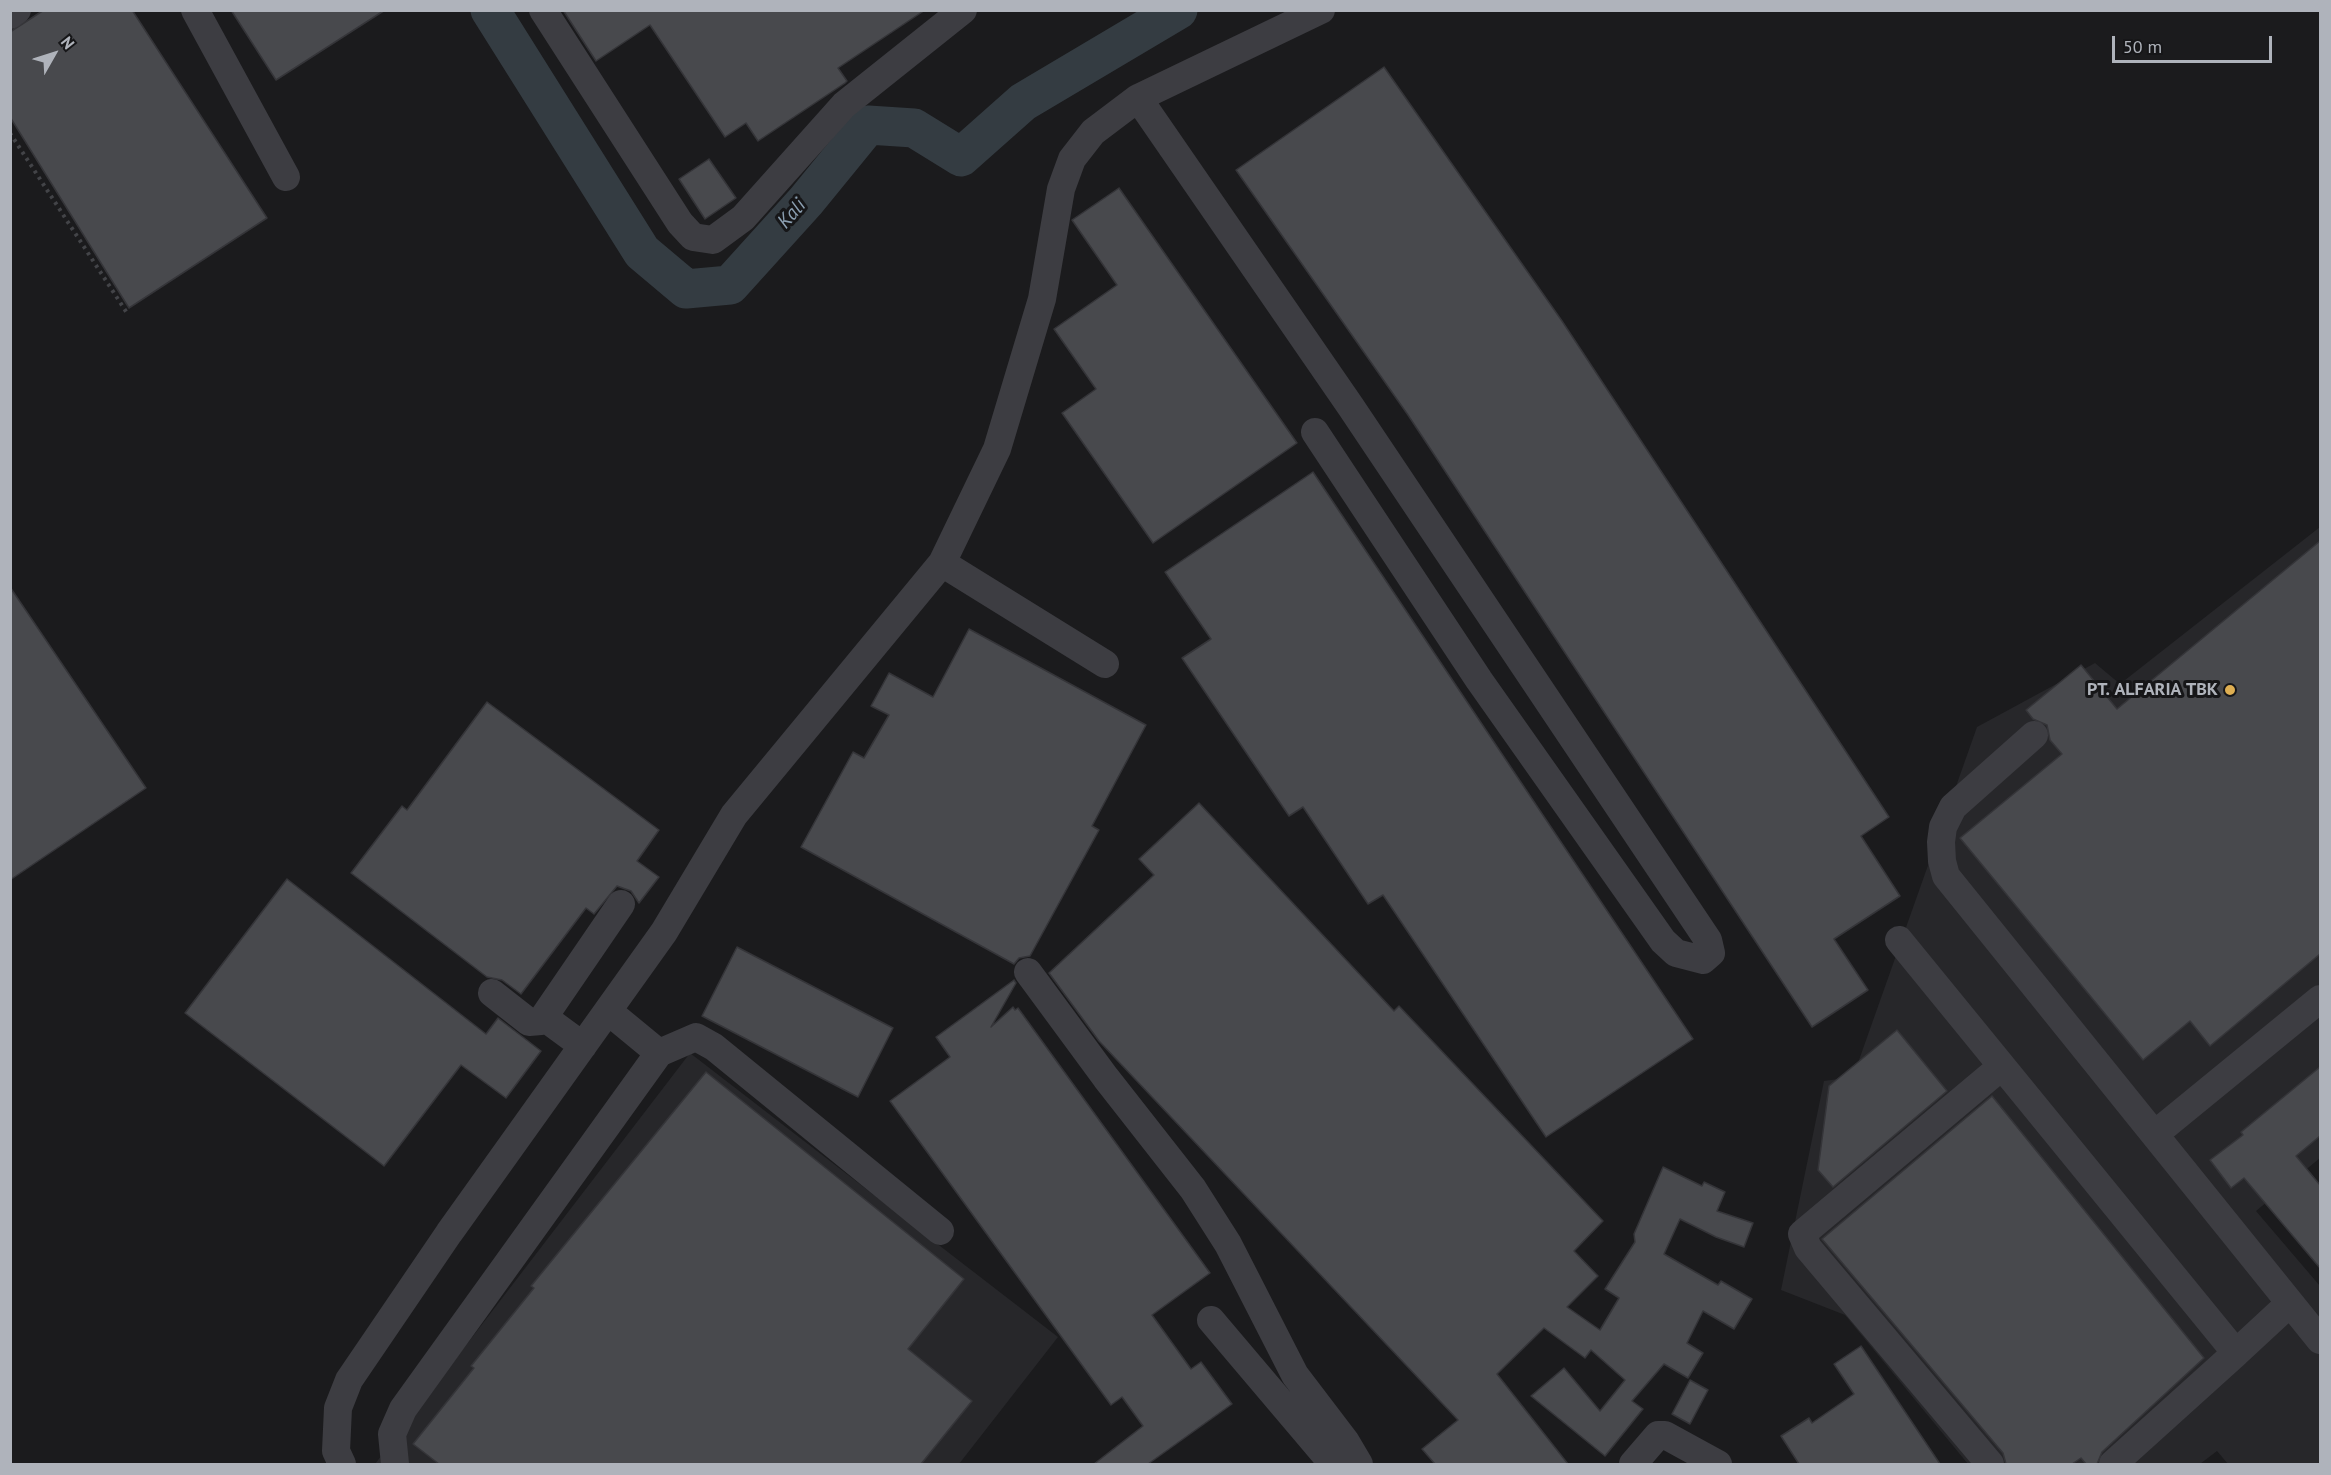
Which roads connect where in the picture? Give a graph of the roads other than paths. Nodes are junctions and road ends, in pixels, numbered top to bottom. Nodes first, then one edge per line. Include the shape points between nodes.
1 (17, 10) edge
2 (195, 10) edge
3 (543, 10) edge
4 (963, 10) edge
5 (1321, 10) edge
6 (10, 15) edge
7 (1138, 98) junction
8 (286, 177) dead end
9 (1351, 407) junction
10 (1436, 534) junction
11 (1398, 557) junction
12 (942, 562) junction
13 (1516, 654) junction
14 (1105, 664) dead end
15 (1479, 680) junction
16 (2034, 735) dead end
17 (1601, 781) junction
18 (1566, 805) junction
19 (621, 904) dead end
20 (1899, 940) dead end
21 (1028, 972) dead end
22 (492, 993) dead end
23 (2320, 999) edge
24 (608, 1011) junction
25 (545, 1018) junction
26 (583, 1046) junction
27 (659, 1053) junction
28 (2001, 1067) junction
29 (2155, 1134) junction
30 (940, 1231) dead end
31 (2290, 1304) junction
32 (1211, 1320) dead end
33 (2320, 1340) edge
34 (2236, 1353) junction
35 (342, 1464) edge
36 (395, 1464) edge
37 (1333, 1464) edge
38 (1359, 1464) edge
39 (1633, 1464) edge
40 (1718, 1464) edge
41 (1990, 1464) edge
42 (2113, 1464) edge

1 - 6 street
2 - 8 street
3 - 4 street via 680,223 693,237 713,240 743,218 844,105
5 - 7 street
7 - 9 street
7 - 12 street via 1093,132 1072,159 1061,189 1042,299 997,449
9 - 10 street
9 - 11 street via 1308,436
10 - 11 street
10 - 13 street
11 - 15 street
12 - 14 street
12 - 24 street via 734,815 664,932
13 - 15 street
13 - 17 street
15 - 18 street
16 - 29 street via 1953,807 1943,828 1942,865 1946,876
17 - 18 street
17 - 18 street via 1708,940 1711,953 1704,960 1676,953 1663,941
19 - 25 street
20 - 28 street
21 - 38 street via 1193,1190 1228,1244 1295,1376
22 - 25 street via 533,1023
23 - 29 street
24 - 26 street
24 - 27 street
25 - 26 street
26 - 35 street via 349,1380 338,1408 336,1451
27 - 30 street via 696,1037 714,1047
27 - 36 street via 403,1409 392,1434
28 - 34 street
28 - 41 street via 1802,1234 1808,1248
29 - 31 street
31 - 33 street
31 - 34 street
32 - 37 street
34 - 42 street
39 - 40 street via 1658,1435 1665,1435

